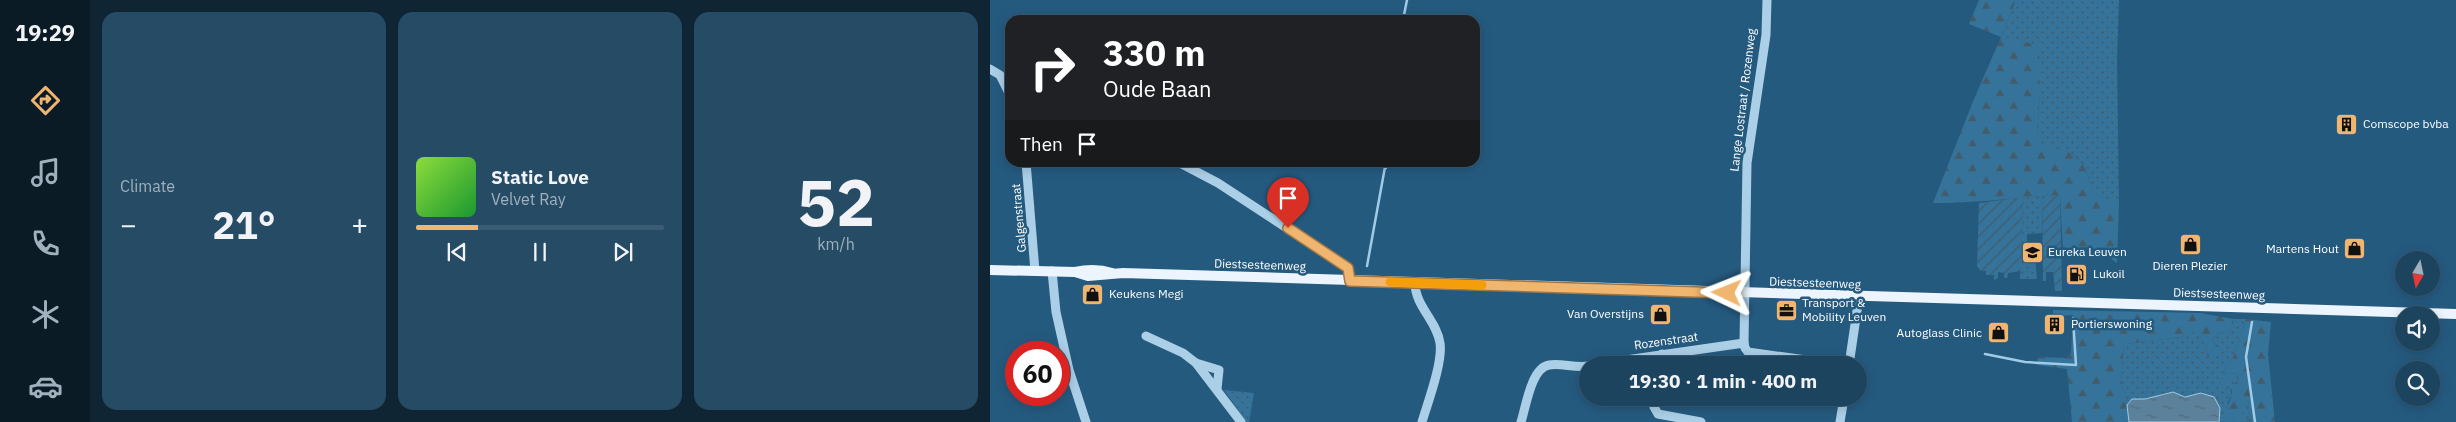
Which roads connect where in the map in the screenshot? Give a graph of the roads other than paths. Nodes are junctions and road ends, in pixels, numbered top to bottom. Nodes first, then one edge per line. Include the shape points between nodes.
1 (1767, 0) edge
2 (990, 69) edge
3 (1005, 85) edge
4 (1026, 167) edge
5 (1188, 167) edge
6 (990, 270) edge
7 (1035, 271) junction
8 (1052, 271) junction
9 (1350, 281) junction
10 (1415, 283) junction
11 (1743, 293) junction
12 (1858, 297) junction
13 (2456, 314) edge
14 (1146, 336) dead end
15 (1744, 343) junction
16 (1662, 354) joint
17 (1649, 356) edge
18 (1777, 356) edge
19 (1850, 356) edge
20 (1196, 363) junction
21 (1579, 366) edge
22 (1217, 389) junction
23 (1654, 406) edge
24 (1843, 406) edge
25 (1086, 422) edge
26 (1241, 422) edge
27 (1422, 422) edge
28 (1521, 422) edge
29 (1701, 422) edge
30 (1840, 422) edge

1 - 11 street, Lange Lostraat / Rozenweg via 1766,35 1747,163
2 - 3 street via 1000,75
4 - 7 street, Galgenstraat
5 - 9 street via 1218,183 1348,268
6 - 7 main road, Diestsesteenweg
7 - 8 main road, Diestsesteenweg
8 - 9 main road, Diestsesteenweg via 1095,276 1112,273
8 - 25 street via 1067,361
9 - 10 main road, Diestsesteenweg
10 - 11 main road, Diestsesteenweg
10 - 27 street via 1416,292 1440,343 1440,356
11 - 12 main road, Diestsesteenweg
11 - 15 street
12 - 13 main road, Diestsesteenweg
12 - 19 street
14 - 20 street via 1183,353
15 - 16 street, Rozenstraat
15 - 18 street via 1748,352
16 - 17 street, Rozenstraat
20 - 22 street
20 - 22 street via 1219,370
21 - 28 street via 1549,365 1541,368 1535,375
22 - 26 street
23 - 29 street via 1658,414
24 - 30 street

